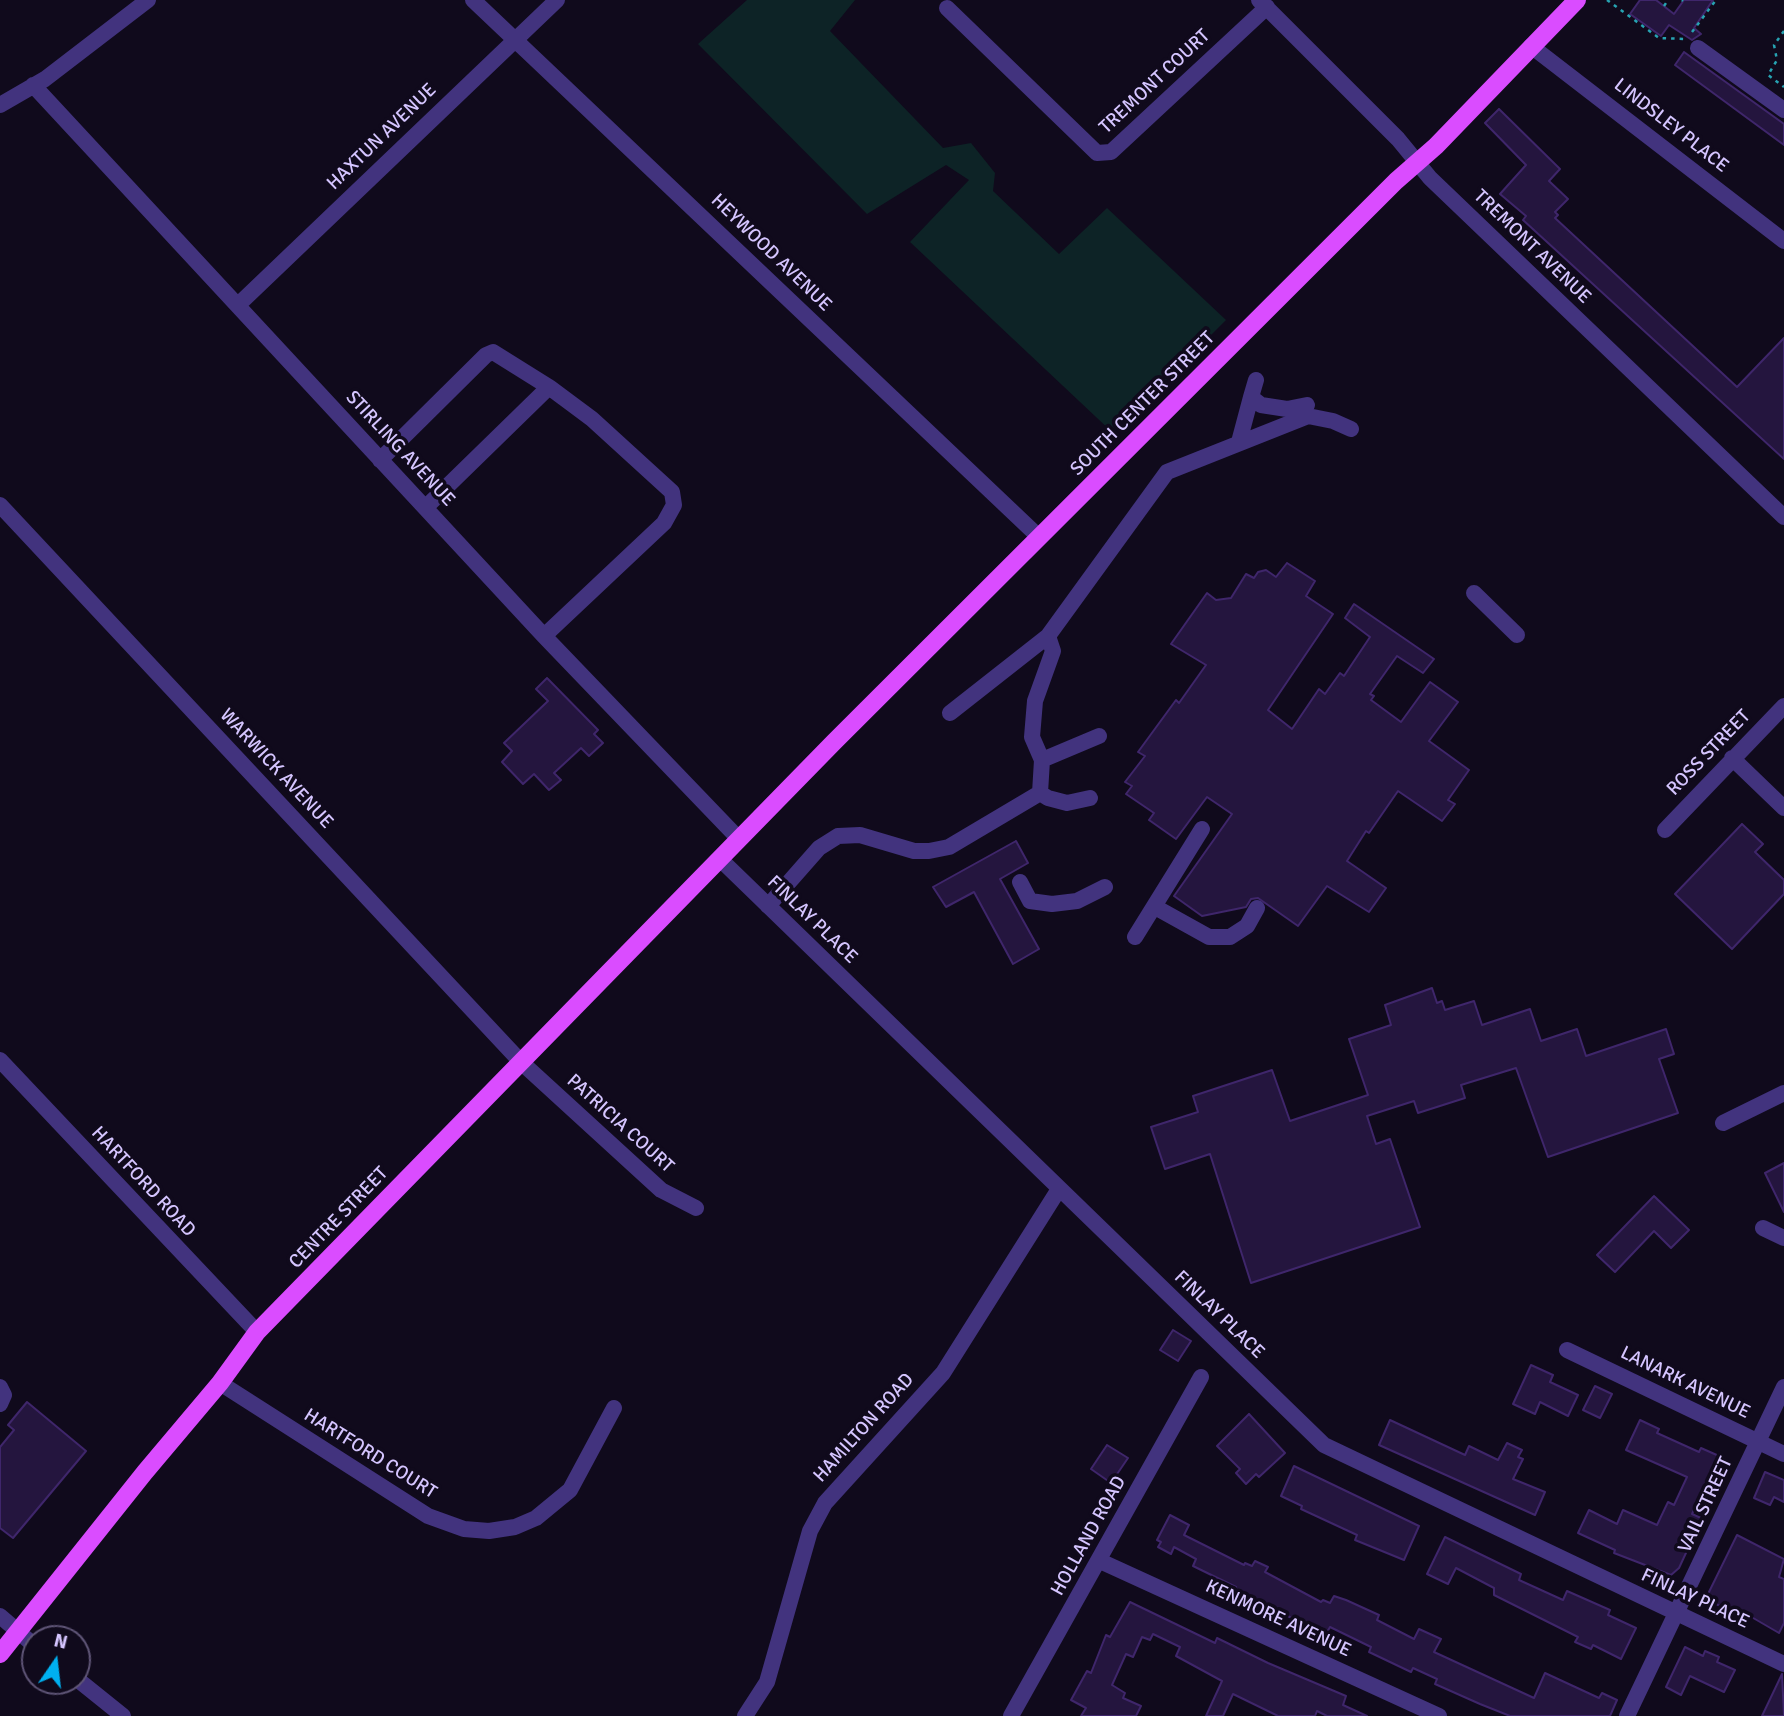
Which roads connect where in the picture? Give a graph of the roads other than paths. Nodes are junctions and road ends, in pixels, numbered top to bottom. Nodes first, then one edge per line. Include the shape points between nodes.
1 (148, 0) edge
2 (473, 0) edge
3 (557, 0) edge
4 (1577, 0) edge
5 (1263, 4) edge
6 (947, 8) dead end
7 (515, 39) junction
8 (1531, 46) junction
9 (1698, 48) dead end
10 (33, 85) junction
11 (0, 105) edge
12 (1784, 110) edge
13 (1416, 163) junction
14 (1784, 241) edge
15 (238, 305) junction
16 (1256, 380) dead end
17 (549, 387) junction
18 (1251, 397) junction
19 (1307, 405) dead end
20 (1351, 429) dead end
21 (1239, 442) junction
22 (380, 460) junction
23 (0, 505) edge
24 (426, 506) junction
25 (1784, 516) edge
26 (1039, 537) junction
27 (1474, 593) dead end
28 (1517, 635) dead end
29 (544, 636) junction
30 (1048, 636) junction
31 (1784, 706) edge
32 (950, 713) dead end
33 (1099, 736) dead end
34 (1732, 758) junction
35 (1042, 760) junction
36 (1040, 793) junction
37 (1090, 798) dead end
38 (1784, 808) edge
39 (1202, 829) dead end
40 (1665, 830) dead end
41 (739, 839) junction
42 (720, 859) junction
43 (1020, 882) dead end
44 (1105, 887) dead end
45 (768, 906) junction
46 (1155, 907) junction
47 (1257, 908) dead end
48 (1135, 937) dead end
49 (0, 1060) edge
50 (521, 1062) junction
51 (1784, 1093) edge
52 (1723, 1123) dead end
53 (1059, 1189) junction
54 (696, 1208) dead end
55 (1763, 1228) dead end
56 (1784, 1238) edge
57 (257, 1332) junction
58 (1567, 1350) dead end
59 (1201, 1377) dead end
60 (220, 1383) junction
61 (0, 1387) edge
62 (1784, 1387) edge
63 (0, 1404) edge
64 (614, 1408) dead end
65 (1759, 1442) junction
66 (1784, 1454) edge
67 (1100, 1561) junction
68 (1677, 1615) junction
69 (0, 1616) edge
70 (18, 1632) junction
71 (21, 1634) edge
72 (0, 1654) edge
73 (1784, 1664) edge
74 (91, 1690) edge
75 (123, 1716) edge
76 (745, 1716) edge
77 (1011, 1716) edge
78 (1439, 1716) edge
79 (1627, 1716) edge

1 - 10 street
2 - 7 street, HEYWOOD AVENUE
3 - 7 street, HAXTUN AVENUE
4 - 8 main road, SOUTH CENTER STREET
5 - 6 street, TREMONT COURT via 1111,152 1097,153
5 - 13 street, TREMONT AVENUE via 1398,139
7 - 15 street, HAXTUN AVENUE
7 - 26 street, HEYWOOD AVENUE
8 - 13 main road, SOUTH CENTER STREET
8 - 14 street, LINDSLEY PLACE
9 - 12 street
10 - 11 street
10 - 15 street, STIRLING AVENUE
13 - 25 street, TREMONT AVENUE
13 - 26 main road, SOUTH CENTER STREET
15 - 22 street, STIRLING AVENUE
16 - 18 street
17 - 22 street via 493,352 485,355
17 - 24 street
17 - 29 street via 592,419 672,492 674,505 664,523
18 - 19 street via 1261,405 1287,409
18 - 21 street
20 - 21 street via 1308,416
21 - 30 street via 1167,472
22 - 24 street, STIRLING AVENUE
23 - 50 street, WARWICK AVENUE
24 - 29 street, STIRLING AVENUE
26 - 41 main road, SOUTH CENTER STREET
27 - 28 street
29 - 41 street, STIRLING AVENUE
30 - 32 street
30 - 35 street via 1054,651 1035,701 1032,737
31 - 34 street, ROSS STREET
33 - 35 street
34 - 38 street
34 - 40 street, ROSS STREET
35 - 36 street
36 - 37 street via 1067,803
36 - 45 street via 949,847 914,851 860,835 838,836 819,848
39 - 46 street
41 - 42 main road, CENTRE STREET
42 - 45 street, FINLAY PLACE
42 - 50 main road, CENTRE STREET
43 - 44 street via 1030,901 1052,904 1077,901
45 - 53 street, FINLAY PLACE
46 - 47 street via 1209,937 1230,937 1247,926
46 - 48 street
49 - 57 street, HARTFORD ROAD
50 - 54 street, PATRICIA COURT via 661,1190
50 - 57 main road, CENTRE STREET
51 - 52 street
53 - 68 street, FINLAY PLACE via 1324,1445
53 - 76 street, HAMILTON ROAD via 943,1373 825,1503 810,1531 767,1682
55 - 56 street
57 - 60 main road, CENTRE STREET
58 - 65 street, LANARK AVENUE
59 - 67 street, HOLLAND ROAD
60 - 64 street, HARTFORD COURT via 428,1516 464,1529 489,1531 536,1518 570,1490
60 - 70 main road, CENTRE STREET
61 - 63 street via 4,1395
62 - 65 street, VAIL STREET
65 - 66 street, LANARK AVENUE
65 - 68 street, VAIL STREET
67 - 77 street, HOLLAND ROAD
67 - 78 street, KENMORE AVENUE
68 - 73 street, FINLAY PLACE
68 - 79 street, VAIL STREET
69 - 70 street
70 - 71 street
70 - 72 main road, CENTRE STREET
74 - 75 street

